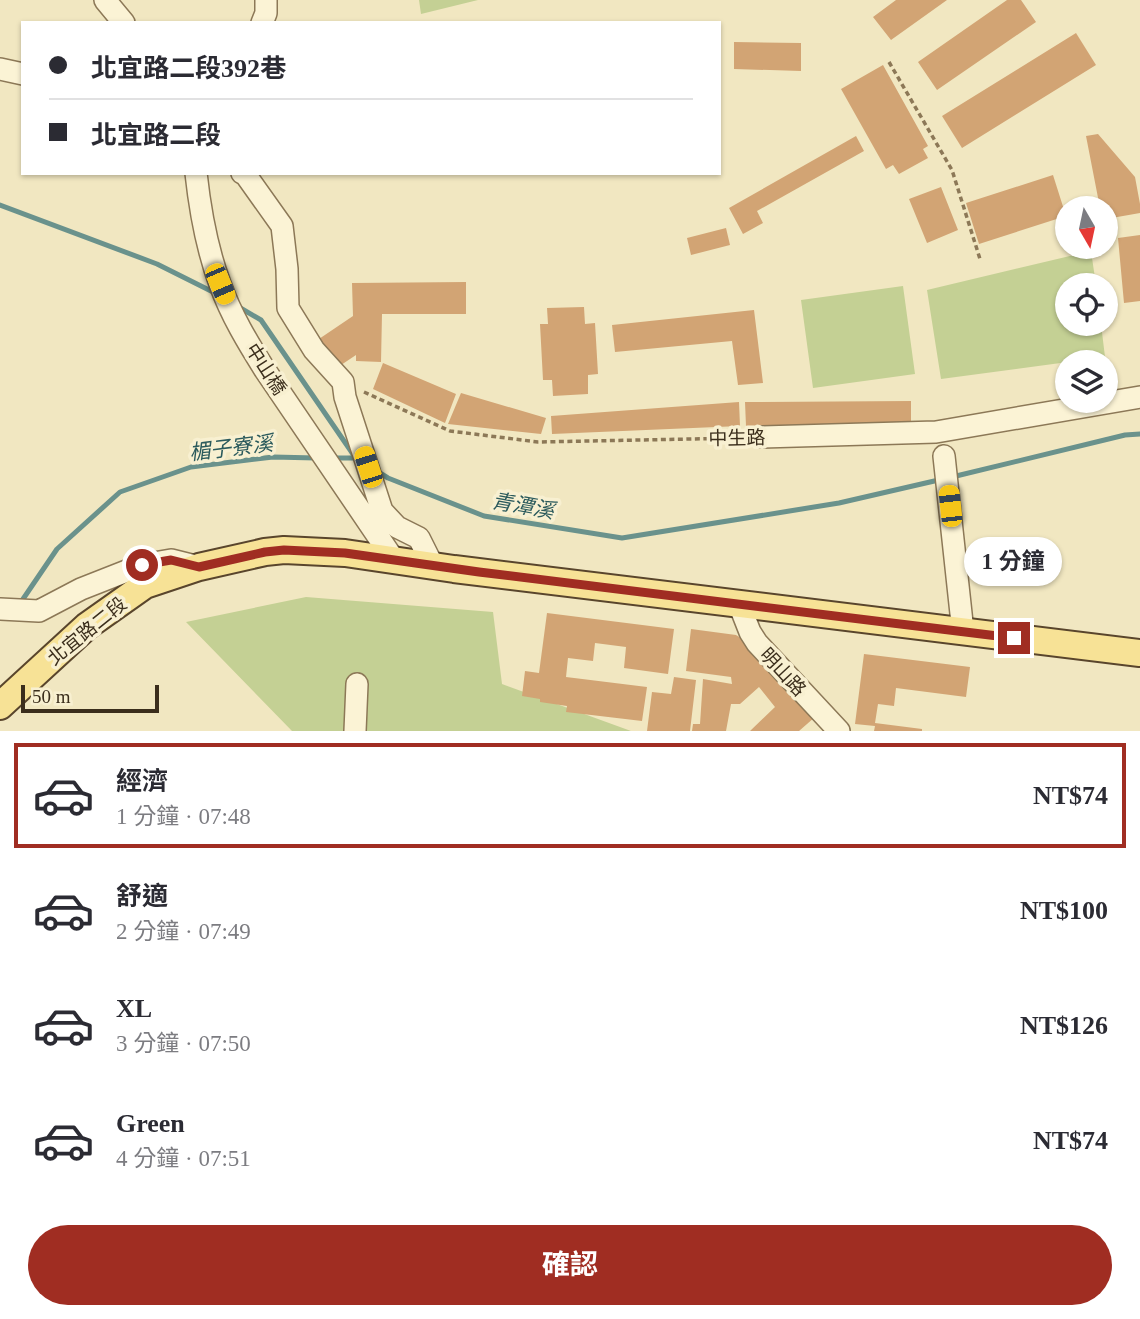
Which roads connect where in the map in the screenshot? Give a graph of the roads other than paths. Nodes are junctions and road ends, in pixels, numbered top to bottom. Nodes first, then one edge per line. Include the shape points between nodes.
1 (105, 0) edge
2 (266, 0) edge
3 (122, 21) edge
4 (263, 21) edge
5 (0, 69) edge
6 (21, 74) edge
7 (196, 175) edge
8 (246, 175) edge
9 (1140, 397) edge
10 (762, 437) road end
11 (944, 456) dead end
12 (394, 560) junction
13 (433, 566) junction
14 (199, 567) junction
15 (739, 604) junction
16 (0, 609) edge
17 (963, 632) junction
18 (1140, 653) edge
19 (358, 684) dead end
20 (0, 706) edge
21 (355, 731) edge
22 (839, 731) edge

1 - 3 street
2 - 4 street
5 - 6 street
7 - 12 street, 中山橋 via 220,284 246,339
8 - 13 street via 282,226 288,308 344,390 382,511 397,527 419,538
9 - 10 street, 中生路 via 936,432
11 - 17 street
12 - 13 main road, 北宜路二段
12 - 14 main road, 北宜路二段 via 284,550
13 - 15 main road, 北宜路二段
14 - 16 street via 171,560 142,565 38,611
14 - 20 main road, 北宜路二段 via 145,585 87,626
15 - 17 main road, 北宜路二段
15 - 22 street, 明山路 via 757,643
17 - 18 main road, 北宜路二段
19 - 21 street

